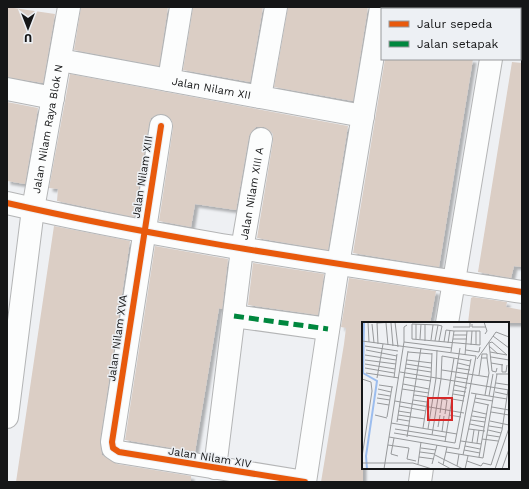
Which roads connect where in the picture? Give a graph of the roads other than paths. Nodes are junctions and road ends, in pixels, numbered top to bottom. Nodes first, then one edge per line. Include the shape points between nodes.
1 (70, 7) edge
2 (180, 7) edge
3 (276, 7) edge
4 (381, 7) edge
5 (60, 60) junction
6 (491, 60) edge
7 (169, 80) junction
8 (7, 89) edge
9 (260, 97) junction
10 (53, 98) junction
11 (363, 116) junction
12 (161, 126) dead end
13 (261, 138) dead end
14 (7, 203) edge
15 (33, 209) junction
16 (143, 231) junction
17 (242, 249) junction
18 (338, 265) junction
19 (454, 281) junction
20 (522, 292) edge
21 (234, 316) junction
22 (447, 322) edge
23 (328, 329) junction
24 (7, 417) edge
25 (113, 448) joint
26 (215, 468) junction
27 (422, 469) edge
28 (305, 482) edge
29 (420, 482) edge

1 - 5 street, Jalan Nilam Raya Blok N
2 - 7 street
3 - 9 street
4 - 11 street
5 - 7 street, Jalan Nilam XII
5 - 10 street, Jalan Nilam Raya Blok N
6 - 19 street
7 - 9 street, Jalan Nilam XII
8 - 10 street
9 - 11 street, Jalan Nilam XII
10 - 15 street, Jalan Nilam Raya Blok N
11 - 18 street
12 - 16 street, Jalan Nilam XIII
13 - 17 street, Jalan Nilam XIII A
14 - 15 street
15 - 16 street
15 - 24 street, Jalan Nilam Raya Blok N
16 - 17 street
16 - 25 street, Jalan Nilam XVA
17 - 18 street
17 - 21 street, Jalan Nilam XIII A
18 - 19 street
18 - 23 street
19 - 20 street
19 - 22 street
21 - 23 street
21 - 26 street, Jalan Nilam XIII A
23 - 28 street
25 - 26 street, Jalan Nilam XIV via 119,452
26 - 28 street, Jalan Nilam XIV
27 - 29 street

